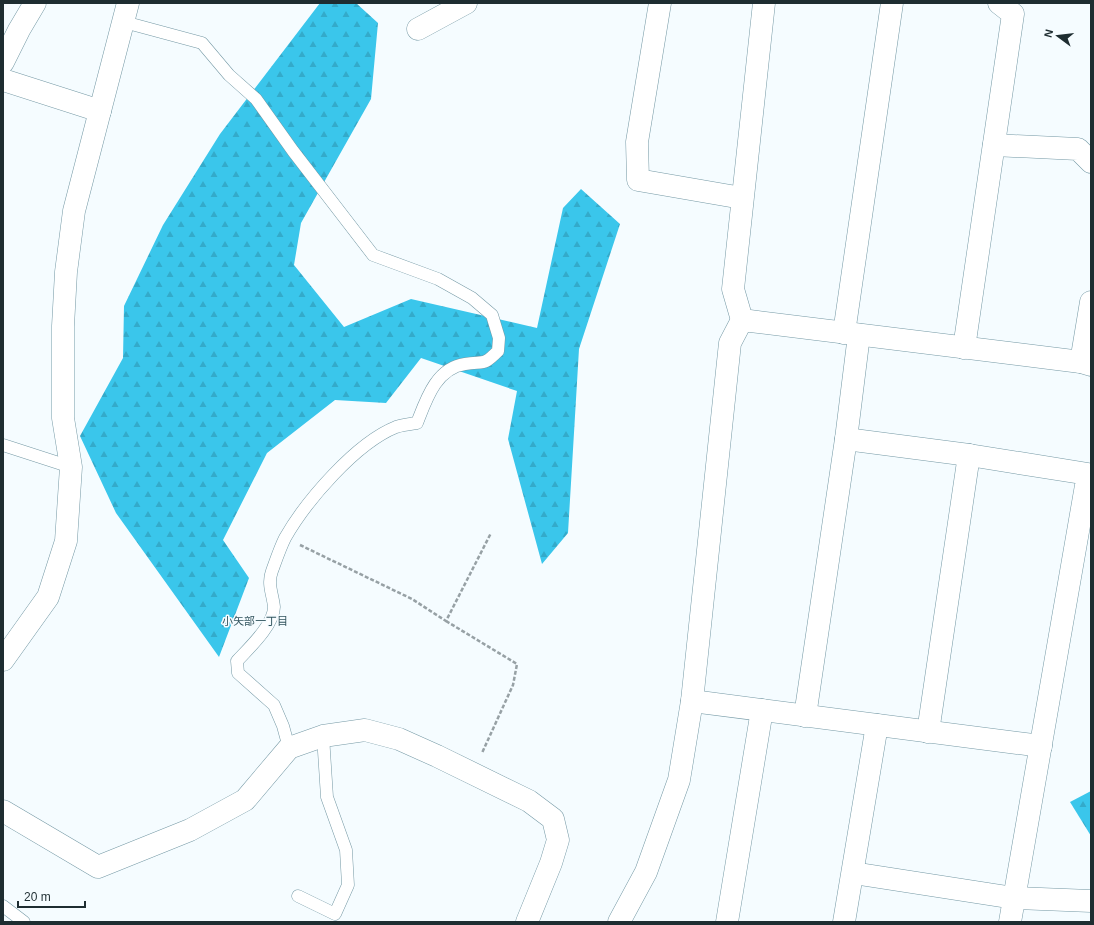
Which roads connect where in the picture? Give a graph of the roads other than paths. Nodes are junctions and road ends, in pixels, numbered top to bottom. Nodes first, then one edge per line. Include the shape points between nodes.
1 (35, 3) edge
2 (466, 3) edge
3 (660, 3) edge
4 (764, 3) edge
5 (892, 3) edge
6 (999, 3) edge
7 (126, 13) edge
8 (12, 26) edge
9 (418, 29) dead end
10 (3, 62) edge
11 (3, 80) edge
12 (100, 111) junction
13 (994, 145) junction
14 (1091, 162) edge
15 (742, 198) junction
16 (1091, 302) edge
17 (742, 320) junction
18 (851, 334) junction
19 (964, 348) junction
20 (1086, 364) edge
21 (846, 439) junction
22 (3, 445) edge
23 (969, 455) junction
24 (72, 467) junction
25 (5, 655) edge
26 (692, 701) junction
27 (762, 710) junction
28 (805, 716) junction
29 (877, 725) junction
30 (928, 732) junction
31 (323, 736) junction
32 (1041, 746) junction
33 (289, 748) junction
34 (3, 811) edge
35 (853, 873) junction
36 (298, 896) dead end
37 (1014, 898) junction
38 (1091, 901) edge
39 (3, 906) edge
40 (24, 922) edge
41 (528, 922) edge
42 (619, 922) edge
43 (727, 922) edge
44 (844, 922) edge
45 (1010, 922) edge

1 - 8 street
2 - 9 street
3 - 15 street via 637,142 638,180
4 - 15 street
5 - 18 street
6 - 13 street via 1013,14
7 - 12 street
7 - 33 lane via 202,43 229,75 256,99 373,255 438,279 472,298 492,315 499,338 498,351 487,362 463,364 447,372 432,387 417,423 396,427 365,445 343,465 285,538 270,574 274,608 266,628 237,661 238,673 274,706
8 - 10 street
11 - 12 street
12 - 24 street via 74,211 66,272 63,418
13 - 14 street via 1078,150
13 - 19 street
15 - 17 street via 733,289
16 - 20 street
17 - 18 street
17 - 26 street via 730,343
18 - 19 street
18 - 21 street
19 - 20 street
21 - 23 street
21 - 28 street
22 - 24 lane
23 - 30 street
23 - 32 street via 1088,474
24 - 25 street via 66,541 48,597
26 - 27 street
26 - 42 street via 679,780 646,872
27 - 28 street
27 - 43 street
28 - 29 street
29 - 30 street
29 - 35 street
30 - 32 street
31 - 33 street
31 - 36 lane via 327,797 346,850 348,885 335,914
31 - 41 street via 365,730 398,739 529,801 553,819 558,840
32 - 37 street
33 - 34 street via 246,800 190,830 98,866
35 - 37 street
35 - 44 street
37 - 38 street
37 - 45 street
39 - 40 lane

